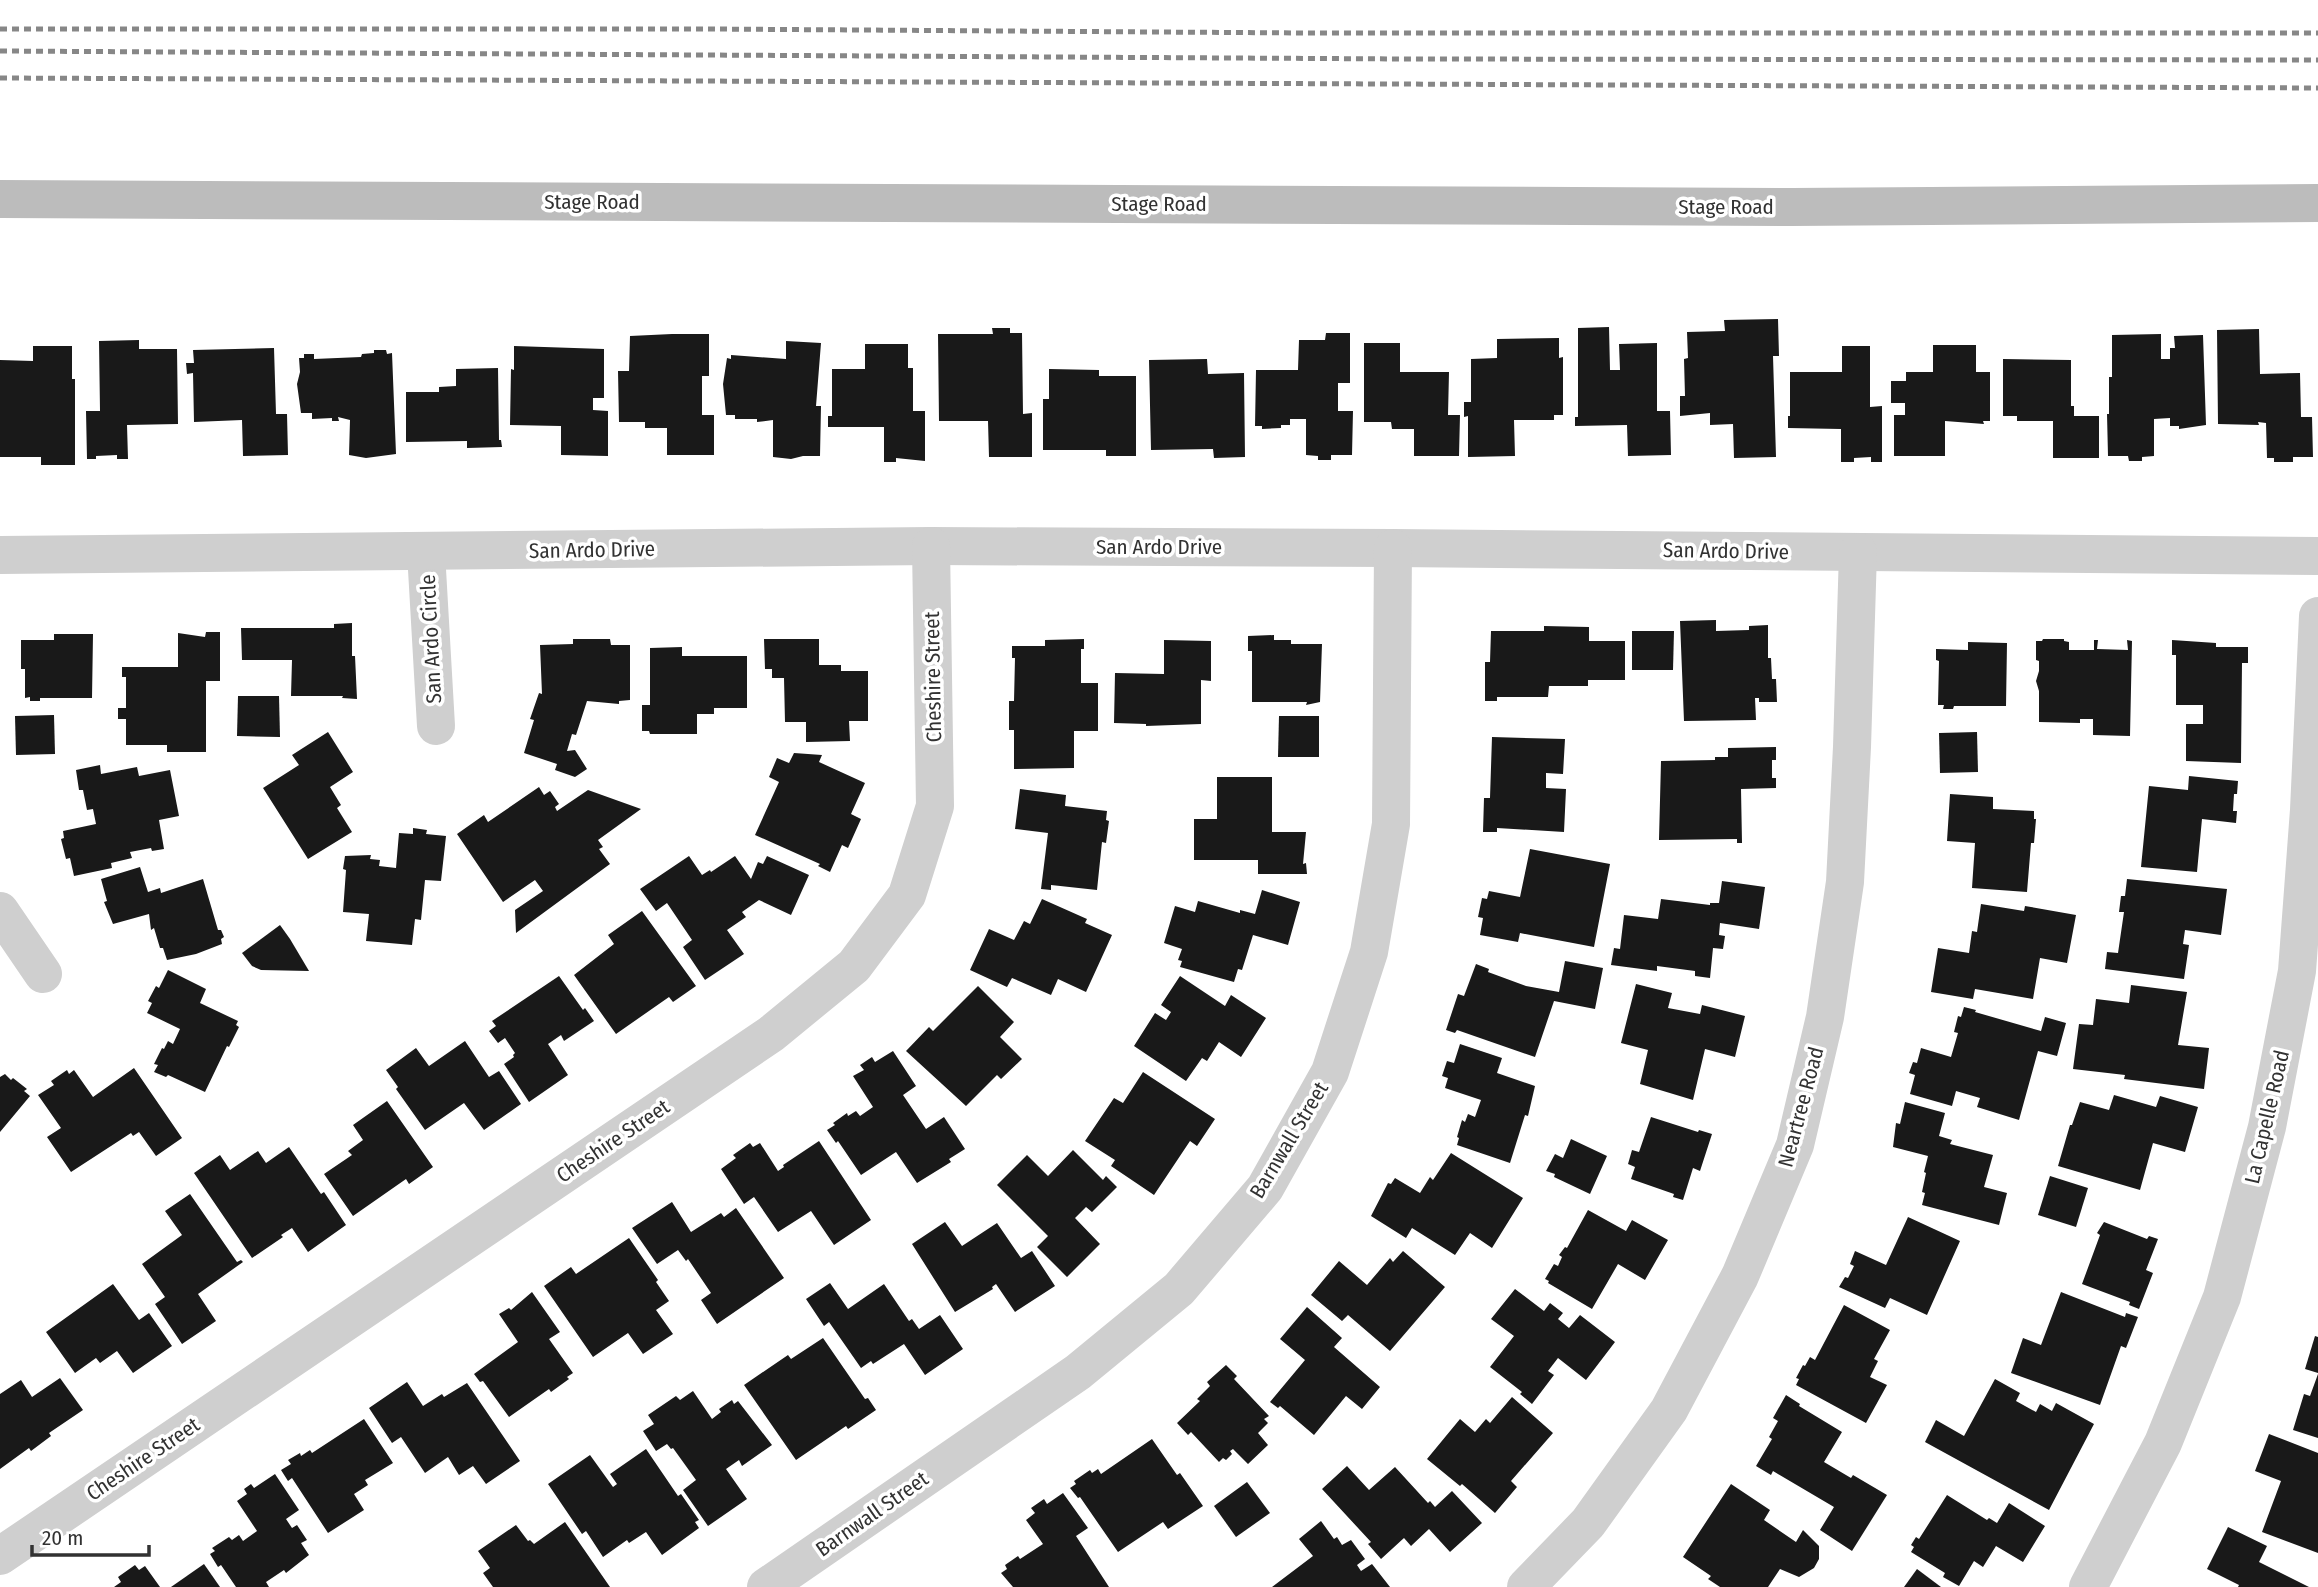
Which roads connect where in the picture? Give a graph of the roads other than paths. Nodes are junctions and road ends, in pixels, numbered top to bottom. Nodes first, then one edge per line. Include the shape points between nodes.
1 (0, 199) edge
2 (2318, 203) edge
3 (931, 546) junction
4 (1393, 548) junction
5 (426, 552) junction
6 (1858, 552) junction
7 (0, 555) edge
8 (2318, 556) edge
9 (2318, 616) edge
10 (436, 726) dead end
11 (0, 911) edge
12 (43, 974) dead end
13 (0, 1556) edge
14 (766, 1587) edge
15 (1527, 1587) edge
16 (2088, 1587) edge

1 - 2 main road, Stage Road via 1792,207
3 - 4 street, San Ardo Drive
3 - 5 street, San Ardo Drive
3 - 13 street, Cheshire Street via 935,806 907,895 854,966 771,1034
4 - 6 street, San Ardo Drive
4 - 14 street, Barnwall Street via 1391,824 1369,952 1330,1072 1265,1188 1179,1289 1078,1372
5 - 7 street, San Ardo Drive
5 - 10 street, San Ardo Circle
6 - 8 street, San Ardo Drive
6 - 15 street, Neartree Road via 1845,882 1825,1017 1795,1145 1740,1276 1670,1410 1588,1523
9 - 16 street, La Capelle Road via 2298,971 2267,1127 2222,1297 2163,1443
11 - 12 street

